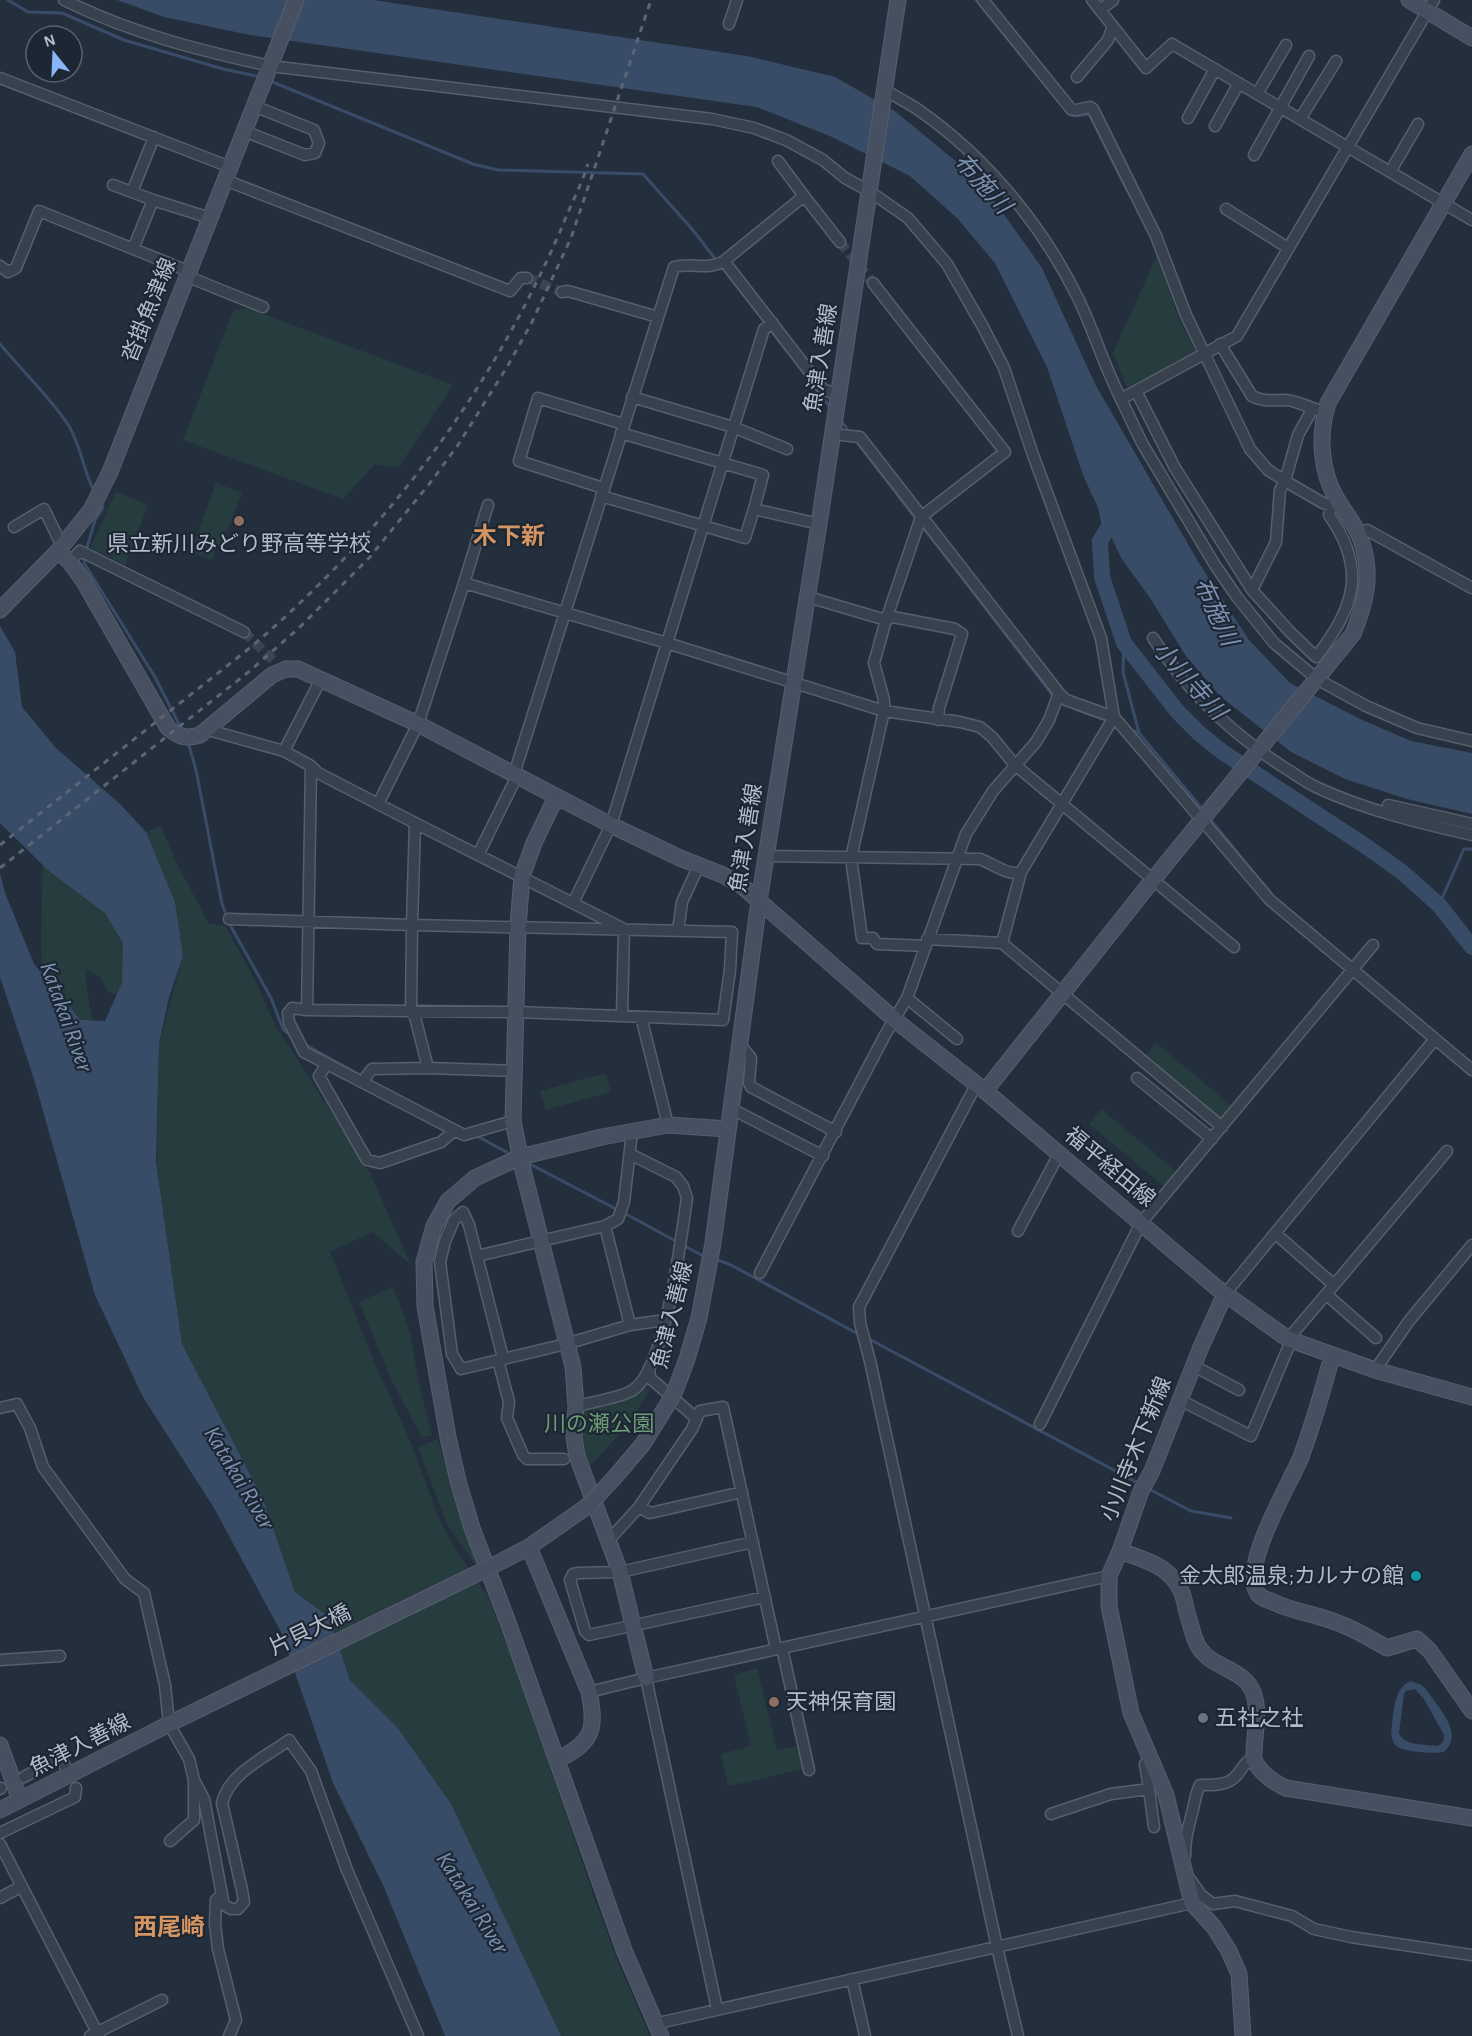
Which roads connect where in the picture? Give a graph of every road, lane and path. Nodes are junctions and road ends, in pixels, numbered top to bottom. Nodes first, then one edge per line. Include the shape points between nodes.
1 (64, 0) edge
2 (296, 0) edge
3 (737, 0) edge
4 (897, 0) edge
5 (983, 0) edge
6 (1092, 0) edge
7 (1113, 0) edge
8 (1409, 0) edge
9 (1431, 6) edge
10 (1100, 10) junction
11 (729, 24) dead end
12 (1113, 26) junction
13 (1472, 38) edge
14 (1286, 45) dead end
15 (1309, 56) dead end
16 (1335, 61) dead end
17 (270, 66) junction
18 (1215, 69) junction
19 (1077, 77) dead end
20 (0, 78) edge
21 (1239, 83) junction
22 (884, 92) junction
23 (1257, 94) junction
24 (254, 106) junction
25 (1281, 108) junction
26 (1188, 118) dead end
27 (1300, 119) junction
28 (1418, 124) dead end
29 (1215, 126) dead end
30 (244, 131) junction
31 (154, 137) junction
32 (1347, 147) junction
33 (1472, 154) edge
34 (1254, 155) dead end
35 (778, 160) dead end
36 (1390, 172) junction
37 (228, 173) junction
38 (113, 185) dead end
39 (870, 187) junction
40 (132, 192) junction
41 (804, 196) junction
42 (153, 200) junction
43 (1442, 203) junction
44 (1226, 209) dead end
45 (210, 218) junction
46 (1472, 220) edge
47 (840, 242) tunnel mouth
48 (1288, 248) junction
49 (133, 249) junction
50 (724, 261) junction
51 (0, 266) edge
52 (187, 273) junction
53 (527, 278) dead end
54 (873, 283) tunnel mouth
55 (562, 292) tunnel mouth
56 (263, 307) dead end
57 (658, 317) junction
58 (773, 323) junction
59 (1220, 345) junction
60 (1204, 353) junction
61 (1137, 391) junction
62 (838, 395) junction
63 (632, 397) junction
64 (1121, 399) junction
65 (1319, 410) junction
66 (733, 427) junction
67 (622, 428) junction
68 (832, 434) junction
69 (787, 449) dead end
70 (722, 463) junction
71 (1285, 480) junction
72 (602, 492) junction
73 (1336, 504) junction
74 (488, 505) dead end
75 (754, 509) junction
76 (921, 517) junction
77 (819, 524) junction
78 (704, 526) junction
79 (14, 527) dead end
80 (1358, 532) junction
81 (60, 549) junction
82 (70, 562) junction
83 (464, 583) junction
84 (1472, 588) edge
85 (1252, 590) junction
86 (808, 597) junction
87 (0, 610) edge
88 (565, 614) junction
89 (886, 620) junction
90 (244, 632) tunnel mouth
91 (1153, 638) dead end
92 (667, 643) junction
93 (321, 679) junction
94 (1314, 682) junction
95 (794, 684) junction
96 (1059, 693) junction
97 (884, 711) junction
98 (1114, 717) junction
99 (938, 720) junction
100 (418, 724) junction
101 (206, 729) junction
102 (1472, 741) edge
103 (1260, 748) junction
104 (284, 751) junction
105 (1015, 765) junction
106 (311, 766) junction
107 (517, 776) junction
108 (556, 797) junction
109 (378, 804) junction
110 (1062, 805) junction
111 (1388, 805) dead end
112 (1202, 820) junction
113 (415, 823) junction
114 (1472, 824) edge
115 (611, 825) junction
116 (1472, 835) edge
117 (478, 855) junction
118 (767, 856) junction
119 (851, 858) junction
120 (957, 859) junction
121 (699, 865) junction
122 (1021, 872) junction
123 (522, 876) junction
124 (1152, 881) junction
125 (759, 901) junction
126 (573, 903) junction
127 (229, 919) dead end
128 (308, 921) junction
129 (412, 925) junction
130 (518, 926) junction
131 (624, 929) junction
132 (678, 931) junction
133 (927, 943) junction
134 (1002, 943) junction
135 (1373, 945) dead end
136 (1234, 946) dead end
137 (1353, 971) junction
138 (1062, 994) junction
139 (907, 998) junction
140 (307, 1010) junction
141 (411, 1011) junction
142 (517, 1012) junction
143 (622, 1015) junction
144 (641, 1017) junction
145 (895, 1020) junction
146 (1435, 1039) junction
147 (957, 1040) dead end
148 (739, 1043) junction
149 (327, 1064) junction
150 (428, 1068) junction
151 (1472, 1070) edge
152 (514, 1071) junction
153 (1137, 1078) dead end
154 (362, 1082) junction
155 (980, 1088) junction
156 (730, 1108) junction
157 (513, 1121) junction
158 (668, 1125) junction
159 (1222, 1127) junction
160 (728, 1129) junction
161 (455, 1130) junction
162 (632, 1132) junction
163 (836, 1132) junction
164 (1212, 1139) junction
165 (1447, 1151) dead end
166 (630, 1154) junction
167 (1059, 1154) junction
168 (823, 1156) junction
169 (520, 1158) junction
170 (1141, 1223) junction
171 (605, 1226) junction
172 (1018, 1231) dead end
173 (1276, 1234) junction
174 (540, 1240) junction
175 (1472, 1245) edge
176 (477, 1256) junction
177 (760, 1273) dead end
178 (1334, 1285) junction
179 (1225, 1294) junction
180 (1327, 1295) junction
181 (664, 1324) junction
182 (630, 1325) junction
183 (1376, 1338) dead end
184 (1289, 1340) junction
185 (566, 1344) junction
186 (1332, 1356) junction
187 (501, 1359) junction
188 (1194, 1366) junction
189 (649, 1367) junction
190 (1375, 1370) junction
191 (1239, 1390) dead end
192 (1472, 1397) edge
193 (1180, 1400) junction
194 (576, 1406) junction
195 (0, 1408) edge
196 (696, 1418) junction
197 (1040, 1424) dead end
198 (564, 1459) dead end
199 (742, 1492) junction
200 (639, 1507) junction
201 (609, 1540) junction
202 (753, 1542) junction
203 (529, 1547) junction
204 (1119, 1551) junction
205 (620, 1572) junction
206 (1108, 1576) junction
207 (461, 1581) joint
208 (765, 1596) junction
209 (926, 1615) junction
210 (634, 1625) junction
211 (779, 1648) junction
212 (60, 1656) dead end
213 (0, 1660) edge
214 (646, 1678) junction
215 (589, 1692) junction
216 (1472, 1711) edge
217 (174, 1722) junction
218 (0, 1745) edge
219 (1254, 1758) junction
220 (1151, 1759) junction
221 (557, 1760) junction
222 (65, 1766) dead end
223 (809, 1770) dead end
224 (24, 1777) dead end
225 (194, 1780) junction
226 (76, 1788) dead end
227 (1149, 1789) junction
228 (20, 1800) junction
229 (0, 1810) edge
230 (1051, 1814) dead end
231 (1472, 1818) edge
232 (1154, 1827) dead end
233 (0, 1833) edge
234 (170, 1841) dead end
235 (0, 1844) edge
236 (1182, 1867) junction
237 (22, 1886) junction
238 (222, 1895) junction
239 (0, 1898) edge
240 (1192, 1903) junction
241 (997, 1947) junction
242 (1472, 1955) edge
243 (852, 1979) junction
244 (162, 2000) dead end
245 (717, 2009) junction
246 (236, 2020) junction
247 (657, 2030) edge
248 (95, 2035) edge
249 (229, 2036) edge
250 (241, 2036) edge
251 (418, 2036) edge
252 (865, 2036) edge
253 (1018, 2036) edge
254 (1243, 2036) edge

1 - 17 street via 148,35
2 - 17 street, 沓掛魚津線
3 - 11 street
4 - 22 street, 魚津入善線
5 - 60 street via 1071,109 1093,109 1156,236
6 - 10 street
7 - 10 street
8 - 9 street
9 - 13 street
9 - 32 street
10 - 12 street
12 - 18 street via 1146,68 1172,44
12 - 19 street via 1108,40
14 - 23 street
15 - 25 street
16 - 27 street
17 - 24 street, 沓掛魚津線
17 - 39 street via 712,119 786,140 823,160 845,178
18 - 21 street
18 - 26 street
20 - 31 street
21 - 23 street
21 - 29 street
22 - 39 street, 魚津入善線
22 - 64 street via 920,111 964,146 998,179 1022,210 1051,249 1077,298
23 - 25 street
24 - 30 street, 沓掛魚津線
24 - 30 street via 314,130 319,142 315,153 304,155
25 - 27 street
25 - 34 street
27 - 32 street
28 - 36 street
30 - 37 street, 沓掛魚津線
31 - 37 street
31 - 40 street
32 - 36 street
32 - 48 street
33 - 43 street
35 - 41 street
36 - 43 street
37 - 45 street, 沓掛魚津線
37 - 53 street via 510,291 521,278
38 - 40 street
39 - 62 street, 魚津入善線
39 - 98 street via 908,218 947,264 1004,368 1101,638
40 - 42 street
41 - 47 street
41 - 50 street
42 - 45 street
42 - 49 street
43 - 46 street
43 - 65 street via 1328,403
44 - 48 street
45 - 52 street, 沓掛魚津線
48 - 59 street via 1237,336
49 - 51 street via 39,211 16,268 8,272
49 - 52 street
50 - 57 street via 714,267 674,267
50 - 58 street
52 - 56 street
52 - 81 street, 沓掛魚津線 via 110,472 91,510
54 - 76 street via 1005,452
55 - 57 street
57 - 63 street
58 - 62 street via 823,389
58 - 66 street via 764,329
59 - 60 street
59 - 65 street via 1252,396 1260,400 1286,400
60 - 61 street
60 - 71 street via 1250,449 1269,470
61 - 64 street
61 - 85 street via 1175,468
62 - 68 street, 魚津入善線
63 - 66 street
63 - 67 street
64 - 94 street via 1142,443 1215,565 1274,643
65 - 71 street via 1293,446
65 - 73 street via 1323,461
66 - 69 street
66 - 70 street
67 - 70 street
67 - 72 street
67 - 72 street via 538,398 519,461
68 - 76 street via 860,437
68 - 77 street, 魚津入善線
70 - 75 street via 763,475
70 - 78 street
71 - 73 street via 1323,503
71 - 85 street via 1280,490 1276,542
72 - 78 street
72 - 88 street
73 - 80 street
73 - 85 street via 1329,515 1342,532 1352,566 1352,588 1348,608 1316,657
74 - 83 street
75 - 77 street
75 - 78 street via 745,538
76 - 89 street
76 - 96 street
77 - 86 street, 魚津入善線
78 - 92 street
79 - 81 street via 44,509
80 - 84 street via 1367,530
80 - 94 street via 1367,566 1364,606 1353,634
81 - 82 street
81 - 87 street, 沓掛魚津線
82 - 90 street via 80,551
82 - 101 street via 168,728 178,737 190,738
83 - 88 street
83 - 100 street
86 - 89 street
86 - 95 street, 魚津入善線
88 - 92 street
88 - 107 street via 516,768
89 - 97 street via 874,663
89 - 99 street via 893,617 955,629 962,634
91 - 103 street via 1196,696
92 - 95 street
92 - 115 street
93 - 100 street, 福平経田線
93 - 101 street, 福平経田線 via 298,669 278,667
93 - 104 street
94 - 102 street via 1417,728
94 - 103 street
95 - 97 street
95 - 118 street, 魚津入善線
96 - 98 street via 1066,700
96 - 105 street via 1036,742
97 - 99 street
97 - 119 street
98 - 110 street
98 - 112 street
99 - 105 street via 980,727
100 - 107 street, 福平経田線
100 - 109 street
101 - 104 street
103 - 112 street
103 - 116 street via 1314,787 1360,805
104 - 106 street
105 - 110 street
105 - 120 street via 975,818
106 - 109 street
106 - 128 street
107 - 108 street, 福平経田線
107 - 117 street
108 - 115 street, 福平経田線
108 - 123 street
109 - 113 street
110 - 122 street
110 - 124 street
111 - 114 street
112 - 124 street
112 - 137 street via 1270,900
113 - 117 street
113 - 129 street
115 - 121 street, 福平経田線
115 - 126 street
117 - 123 street
118 - 119 street
118 - 125 street, 魚津入善線
119 - 120 street
119 - 133 street via 862,939 873,938 877,944
120 - 122 street via 980,859 1012,874
120 - 133 street
121 - 125 street, 福平経田線 via 742,886
121 - 132 street via 682,903
122 - 134 street
123 - 126 street
123 - 130 street
124 - 136 street
124 - 138 street
125 - 145 street, 福平経田線
125 - 148 street, 魚津入善線
126 - 131 street
127 - 128 street
128 - 129 street
128 - 140 street
129 - 130 street
129 - 141 street
130 - 131 street
130 - 142 street
131 - 132 street
131 - 143 street
132 - 144 street via 732,932 723,1020
133 - 134 street
133 - 139 street
134 - 138 street
135 - 137 street
137 - 146 street
137 - 159 street
138 - 155 street
138 - 159 street
139 - 145 street
139 - 147 street
140 - 141 street
140 - 149 street via 292,1008 289,1022 304,1052
141 - 142 street
141 - 150 street
142 - 143 street
142 - 152 street
143 - 144 street
144 - 158 street
145 - 155 street, 福平経田線
145 - 163 street
146 - 151 street
146 - 173 street
148 - 156 street, 魚津入善線
148 - 163 street via 751,1058 751,1087
149 - 154 street
149 - 161 street via 319,1076 368,1160 380,1163 441,1142
150 - 152 street
150 - 154 street via 372,1068
152 - 157 street
153 - 164 street
154 - 161 street
155 - 167 street, 福平経田線
155 - 209 street via 859,1307
156 - 160 street, 魚津入善線
156 - 168 street
157 - 161 street via 464,1134
157 - 169 street
158 - 160 street
158 - 162 street
159 - 164 street
160 - 203 street, 魚津入善線, bridge via 708,1272 696,1328 672,1397 644,1444 615,1478 589,1505
162 - 166 street
162 - 169 street
163 - 168 street
164 - 170 street
165 - 178 street
166 - 171 street via 624,1202 618,1219
166 - 181 street via 676,1177 687,1198
167 - 170 street, 福平経田線
167 - 172 street
168 - 177 street
169 - 174 street
169 - 221 street via 475,1178 448,1201 434,1226 424,1262 425,1306 458,1481
170 - 179 street, 福平経田線
170 - 197 street
171 - 174 street
171 - 182 street
173 - 178 street
173 - 179 street
174 - 176 street
174 - 185 street
175 - 190 street via 1409,1321
176 - 187 street
176 - 187 street via 463,1212 454,1220 440,1262 452,1354 461,1368
178 - 180 street
179 - 184 street, 福平経田線
179 - 188 street, 小川寺木下新線
180 - 183 street
180 - 184 street
181 - 182 street via 658,1320
181 - 189 street
182 - 185 street
184 - 186 street, 福平経田線
184 - 193 street via 1251,1436
185 - 187 street
185 - 194 street via 573,1367
186 - 190 street, 福平経田線
186 - 216 street via 1300,1459 1269,1522 1254,1574 1255,1587 1260,1596 1337,1622 1387,1647 1417,1639 1430,1651
187 - 198 street via 509,1402 507,1418 523,1455 527,1459
188 - 191 street
188 - 193 street, 小川寺木下新線
189 - 194 street via 632,1391
189 - 196 street via 650,1378
190 - 192 street, 福平経田線
193 - 204 street, 小川寺木下新線
194 - 201 street via 577,1456
195 - 217 street via 17,1404 43,1467 125,1579 144,1593
196 - 199 street via 700,1411 723,1407
196 - 200 street
199 - 200 street via 650,1513
199 - 202 street
200 - 201 street
201 - 205 street
202 - 205 street
202 - 208 street
203 - 207 street, 魚津入善線, bridge
203 - 215 street
204 - 206 street
204 - 219 street, 小川寺木下新線 via 1151,1562 1170,1574 1182,1592 1201,1650 1238,1675 1252,1691
205 - 210 street
205 - 210 street via 579,1573 570,1580 589,1635
206 - 209 street
206 - 220 street via 1109,1606 1131,1713
207 - 217 street, 片貝大橋
208 - 210 street
208 - 211 street
209 - 211 street
209 - 241 street
210 - 214 street
211 - 214 street
211 - 223 street
212 - 213 street
214 - 215 street
214 - 245 street
215 - 221 street via 594,1713 591,1731 577,1750
217 - 225 street
217 - 228 street, 魚津入善線
218 - 228 street
219 - 231 street via 1258,1768 1286,1788
219 - 236 street via 1243,1764 1232,1780 1200,1785 1186,1832
220 - 227 street via 1145,1764
220 - 236 street via 1166,1795
221 - 247 street via 624,1950
222 - 224 street via 56,1759
225 - 234 street via 194,1820
225 - 238 street via 204,1799
226 - 233 street via 75,1797
227 - 230 street via 1111,1794
227 - 232 street
228 - 229 street, 魚津入善線
235 - 237 street
236 - 240 street
236 - 242 street via 1201,1895 1213,1904 1235,1901 1292,1916 1314,1929
237 - 239 street
237 - 248 street
238 - 246 street via 216,1900 215,1924 221,1966
238 - 251 street via 224,1905 231,1910 244,1902 222,1803 224,1793 234,1780 289,1740 311,1771 347,1870
240 - 241 street
240 - 254 street via 1214,1927 1239,1974
241 - 243 street
241 - 253 street
243 - 245 street
243 - 252 street
244 - 248 street
245 - 247 street
246 - 249 street
246 - 250 street

